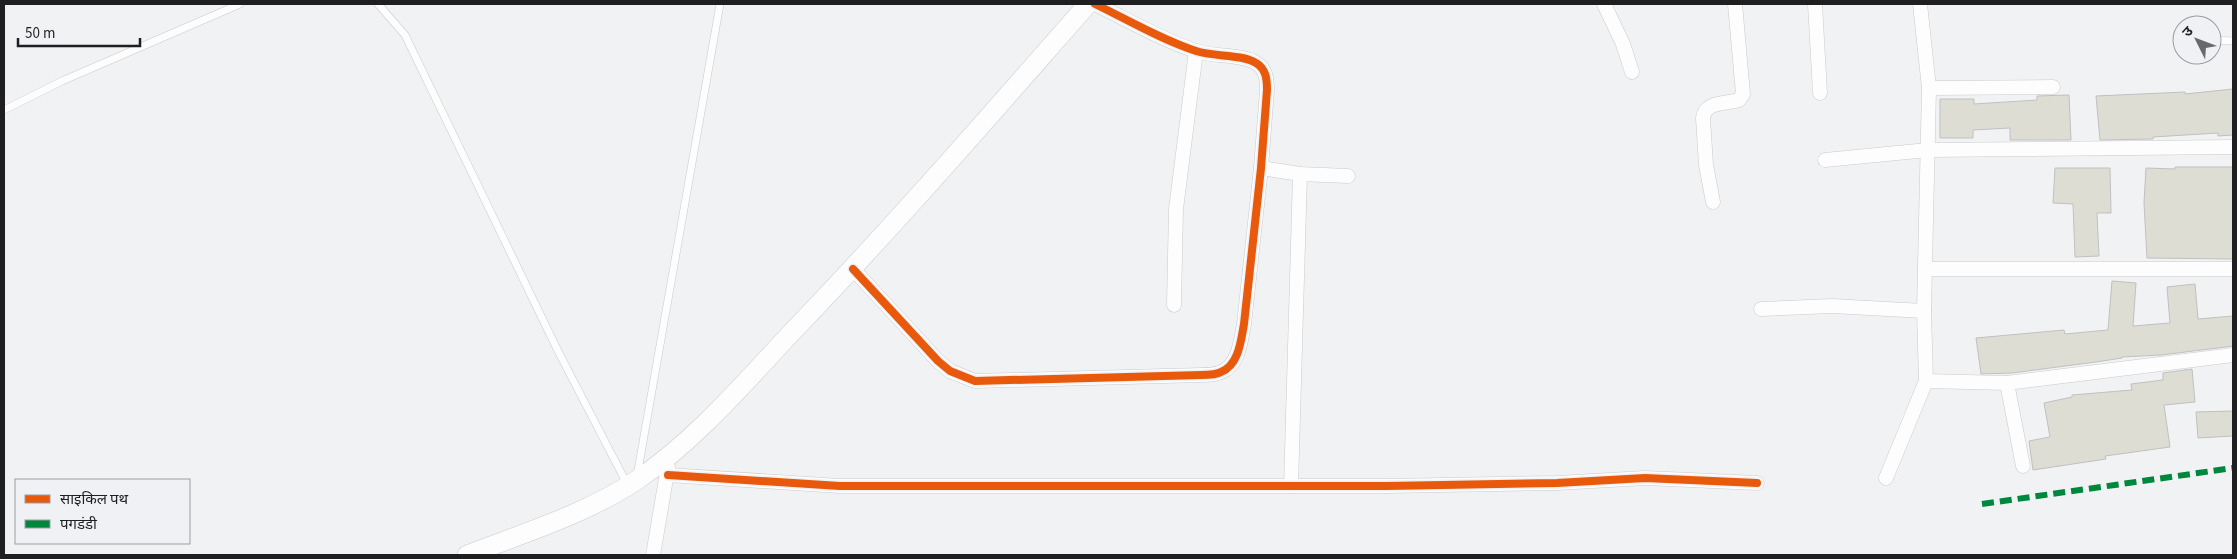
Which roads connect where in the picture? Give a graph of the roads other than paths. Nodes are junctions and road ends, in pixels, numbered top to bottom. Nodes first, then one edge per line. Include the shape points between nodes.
1 (240, 4) edge
2 (378, 4) edge
3 (720, 4) edge
4 (1088, 4) edge
5 (1096, 4) edge
6 (1604, 4) edge
7 (1735, 4) edge
8 (1815, 4) edge
9 (1920, 4) edge
10 (1196, 51) junction
11 (1632, 72) dead end
12 (2053, 87) dead end
13 (1929, 88) junction
14 (1820, 93) dead end
15 (4, 110) edge
16 (2233, 147) edge
17 (1928, 150) junction
18 (1826, 160) dead end
19 (1261, 168) junction
20 (1300, 174) junction
21 (1348, 176) dead end
22 (1713, 202) dead end
23 (853, 269) junction
24 (1925, 269) junction
25 (2233, 269) edge
26 (1174, 305) dead end
27 (1761, 309) dead end
28 (1924, 311) junction
29 (2233, 355) edge
30 (1926, 381) junction
31 (2007, 383) junction
32 (669, 456) junction
33 (2023, 466) dead end
34 (668, 475) junction
35 (1886, 478) dead end
36 (632, 483) junction
37 (1757, 483) dead end
38 (1291, 486) junction
39 (467, 555) edge
40 (653, 555) edge

1 - 15 lane via 62,81
2 - 36 lane via 405,35 558,350
3 - 36 lane
4 - 23 main road
5 - 10 street
6 - 11 street
7 - 22 street via 1743,94 1739,100 1708,107 1703,112 1706,165
8 - 14 street
9 - 13 street
10 - 19 street via 1255,62 1263,67 1267,90
10 - 26 street via 1176,209
12 - 13 street
13 - 17 street
16 - 17 street
17 - 18 street
17 - 24 street
19 - 20 street
19 - 23 street via 1240,347 1233,362 1222,372 976,381 950,371 938,361
20 - 21 street
20 - 38 street
23 - 32 main road via 732,396
24 - 25 street
24 - 28 street
27 - 28 street via 1832,306
28 - 30 street
29 - 31 street
30 - 31 street
30 - 35 street
31 - 33 street
32 - 34 street
32 - 36 main road
34 - 38 street via 840,486
34 - 40 street
36 - 39 main road via 586,508
37 - 38 street via 1645,478 1548,483

